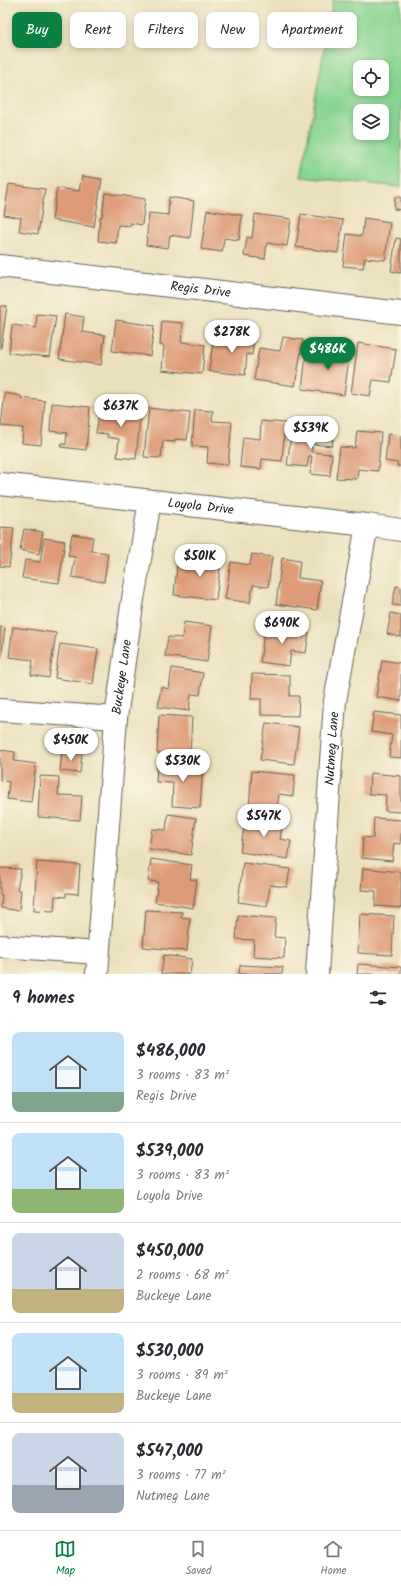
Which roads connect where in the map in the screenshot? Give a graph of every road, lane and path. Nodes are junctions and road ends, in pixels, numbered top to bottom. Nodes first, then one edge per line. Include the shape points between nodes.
1 (0, 266) edge
2 (401, 313) edge
3 (0, 484) edge
4 (150, 502) junction
5 (367, 525) junction
6 (401, 530) edge
7 (0, 710) edge
8 (116, 718) junction
9 (0, 946) edge
10 (97, 963) edge
11 (317, 974) edge

1 - 2 street, Regis Drive
3 - 4 street, Loyola Drive
4 - 5 street, Loyola Drive
4 - 8 street, Buckeye Lane
5 - 6 street, Loyola Drive
5 - 11 street, Nutmeg Lane via 335,701
7 - 8 street
8 - 10 street, Buckeye Lane
9 - 10 street

